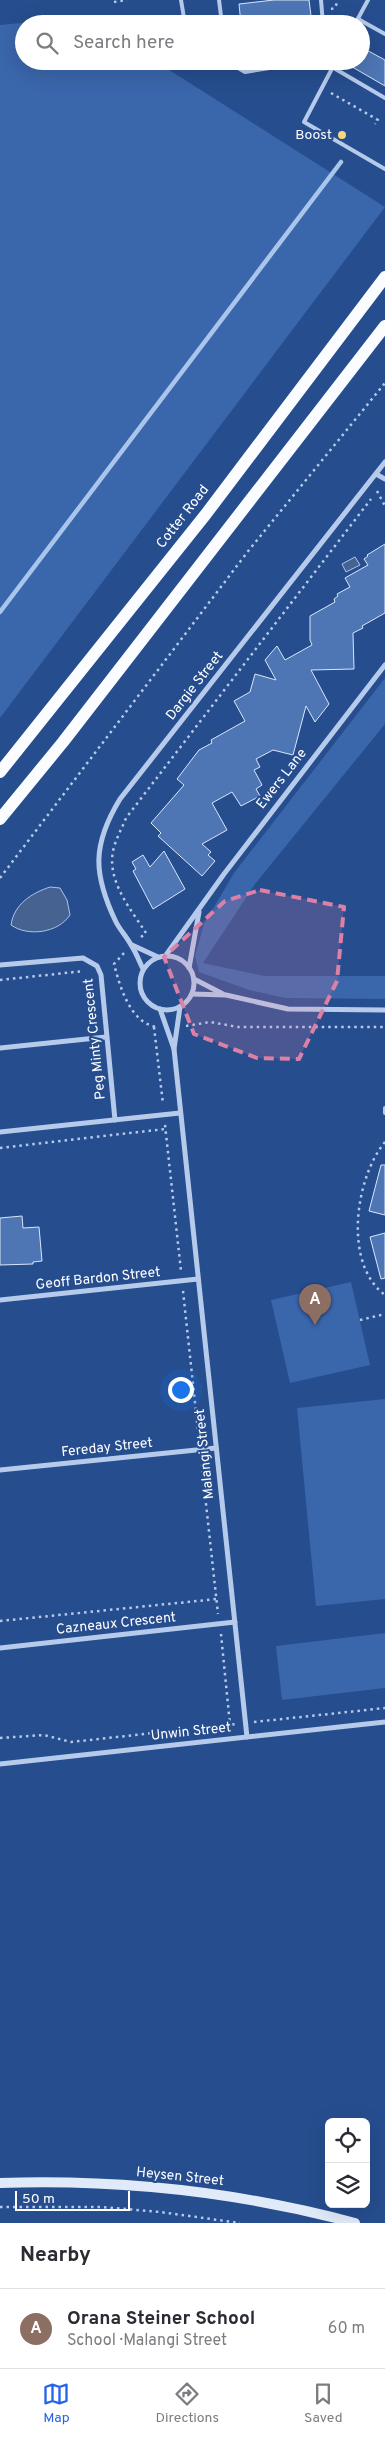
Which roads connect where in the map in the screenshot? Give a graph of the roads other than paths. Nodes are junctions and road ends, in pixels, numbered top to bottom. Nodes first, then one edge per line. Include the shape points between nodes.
1 (181, 0) edge
2 (219, 0) edge
3 (321, 0) edge
4 (368, 0) edge
5 (184, 15) edge
6 (221, 15) edge
7 (322, 15) edge
8 (360, 15) edge
9 (370, 26) edge
10 (385, 34) edge
11 (242, 70) edge
12 (258, 70) edge
13 (330, 70) edge
14 (337, 70) edge
15 (385, 98) edge
16 (385, 169) edge
17 (385, 277) edge
18 (385, 326) edge
19 (385, 462) edge
20 (376, 474) junction
21 (385, 479) edge
22 (385, 665) edge
23 (0, 772) edge
24 (0, 819) edge
25 (200, 910) junction
26 (131, 945) junction
27 (166, 956) junction
28 (158, 957) junction
29 (0, 965) edge
30 (190, 968) junction
31 (143, 969) junction
32 (194, 980) junction
33 (192, 994) junction
34 (226, 995) junction
35 (180, 1006) junction
36 (160, 1009) junction
37 (385, 1010) edge
38 (106, 1037) junction
39 (0, 1048) edge
40 (174, 1049) junction
41 (385, 1108) edge
42 (180, 1112) junction
43 (385, 1114) edge
44 (115, 1120) junction
45 (0, 1132) edge
46 (198, 1279) junction
47 (0, 1300) edge
48 (216, 1448) junction
49 (0, 1470) edge
50 (235, 1622) junction
51 (0, 1648) edge
52 (385, 1722) edge
53 (247, 1737) junction
54 (0, 1764) edge
55 (0, 2183) edge
56 (354, 2223) edge

1 - 5 lane
2 - 6 lane
3 - 7 lane
4 - 8 lane
9 - 10 lane
11 - 12 lane
13 - 16 lane via 304,122
14 - 15 lane
17 - 23 main road, Cotter Road via 206,514
18 - 24 main road
19 - 20 street, Dargie Street
20 - 21 street
20 - 26 street, Dargie Street via 126,791 106,821 98,852 101,883 116,924
22 - 25 street, Ewers Lane via 224,874
25 - 27 street, Ewers Lane
25 - 30 street, Ewers Lane
26 - 28 street
26 - 31 street, Dargie Street
27 - 28 street
27 - 30 street via 175,957
28 - 31 street
29 - 38 street, Peg Minty Crescent via 83,958 97,966 101,975
30 - 32 street
31 - 36 street via 141,993 152,1006
32 - 33 street
32 - 34 street
33 - 34 street
33 - 35 street
34 - 37 street via 288,1009
35 - 36 street
35 - 40 street, Malangi Street
36 - 40 street, Malangi Street
38 - 39 street
38 - 44 street, Peg Minty Crescent
40 - 42 street, Malangi Street
41 - 43 lane
42 - 44 street
42 - 46 street, Malangi Street
44 - 45 street
46 - 47 street, Geoff Bardon Street
46 - 48 street, Malangi Street
48 - 49 street, Fereday Street
48 - 50 street, Malangi Street
50 - 51 street, Cazneaux Crescent
50 - 53 street, Malangi Street
52 - 53 street, Unwin Street
53 - 54 street, Unwin Street
55 - 56 main road, Heysen Street via 145,2185 204,2191 294,2207

